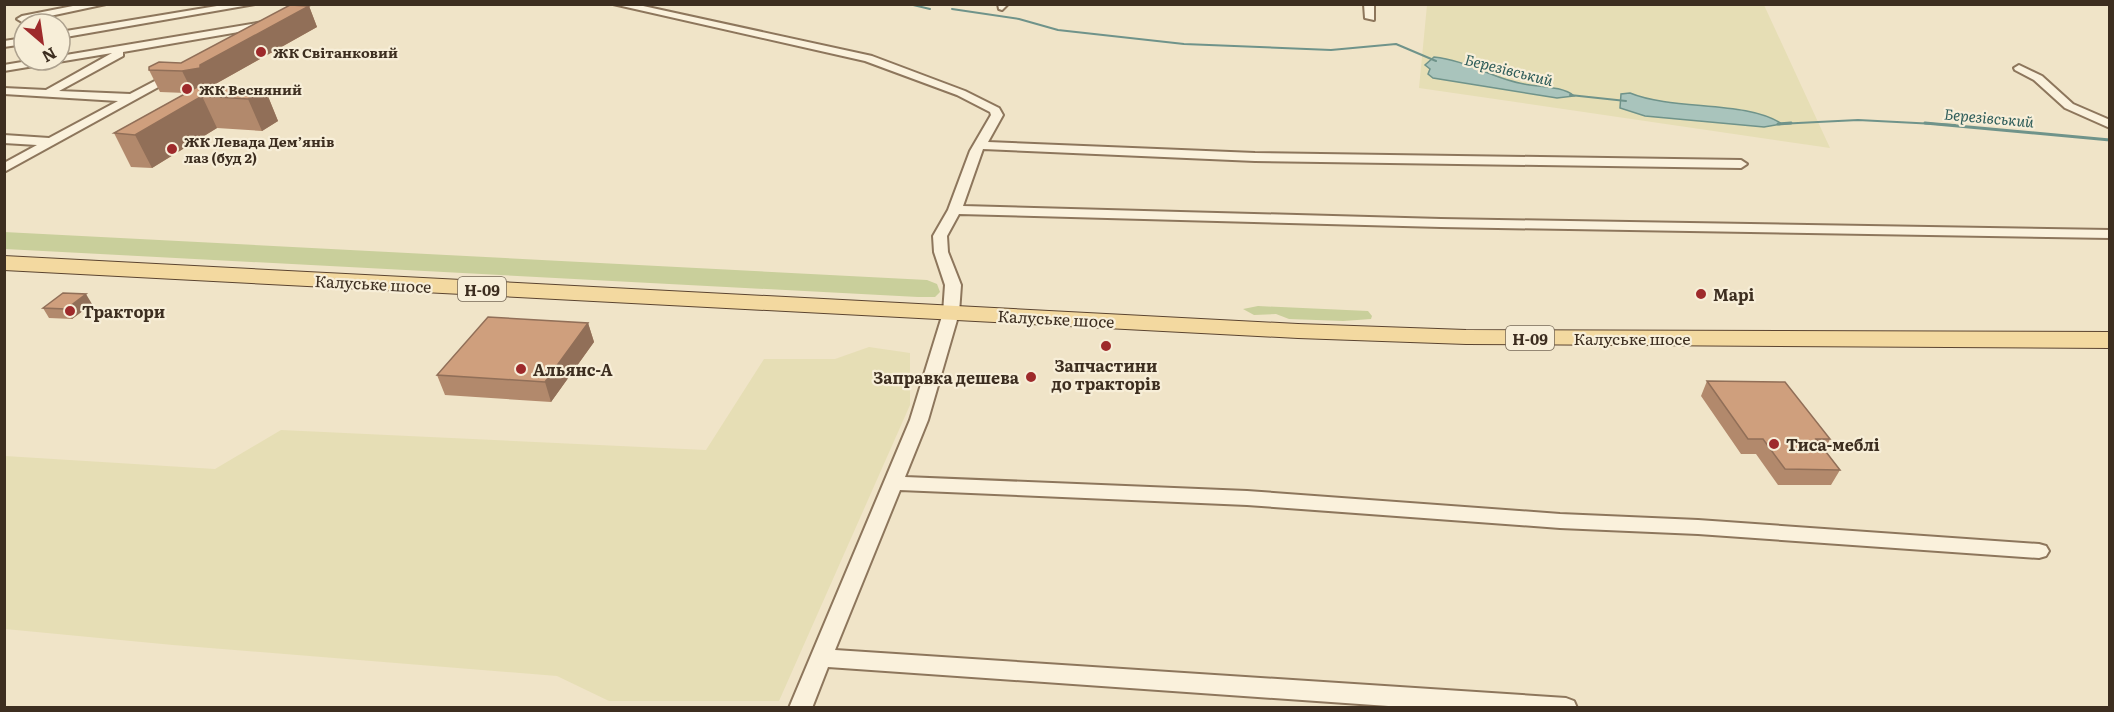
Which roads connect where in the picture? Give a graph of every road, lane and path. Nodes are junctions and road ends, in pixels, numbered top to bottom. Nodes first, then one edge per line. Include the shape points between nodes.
1 (101, 4) edge
2 (250, 4) edge
3 (618, 4) edge
4 (1369, 4) edge
5 (626, 5) edge
6 (59, 12) edge
7 (1370, 18) dead end
8 (72, 33) edge
9 (237, 41) edge
10 (133, 47) junction
11 (72, 57) edge
12 (2019, 68) dead end
13 (185, 69) edge
14 (4, 91) edge
15 (52, 94) junction
16 (132, 98) junction
17 (2109, 125) edge
18 (4, 139) edge
19 (52, 142) junction
20 (980, 145) junction
21 (1741, 164) dead end
22 (4, 168) edge
23 (955, 210) junction
24 (2109, 234) edge
25 (7, 264) edge
26 (951, 313) junction
27 (2109, 340) edge
28 (893, 483) junction
29 (2039, 551) dead end
30 (821, 658) junction
31 (800, 708) edge
32 (1566, 708) edge

1 - 6 street
2 - 8 street
3 - 5 street
4 - 7 street
5 - 20 street via 868,58 961,93 995,110 997,115
9 - 10 street via 273,21
10 - 11 street
10 - 15 street via 52,90
12 - 17 street via 2038,78 2068,106
13 - 16 street
14 - 15 street
15 - 16 street
16 - 19 street
18 - 19 street
19 - 22 street
20 - 21 street via 1255,157
20 - 23 street
23 - 24 street
23 - 26 street via 940,236 941,252 953,285
25 - 26 main road, Калуське шосе / Н-09
26 - 27 main road, Калуське шосе / Н-09 via 1466,338
26 - 28 street via 919,420
28 - 29 street via 1247,498
28 - 30 street
30 - 31 street
30 - 32 street

